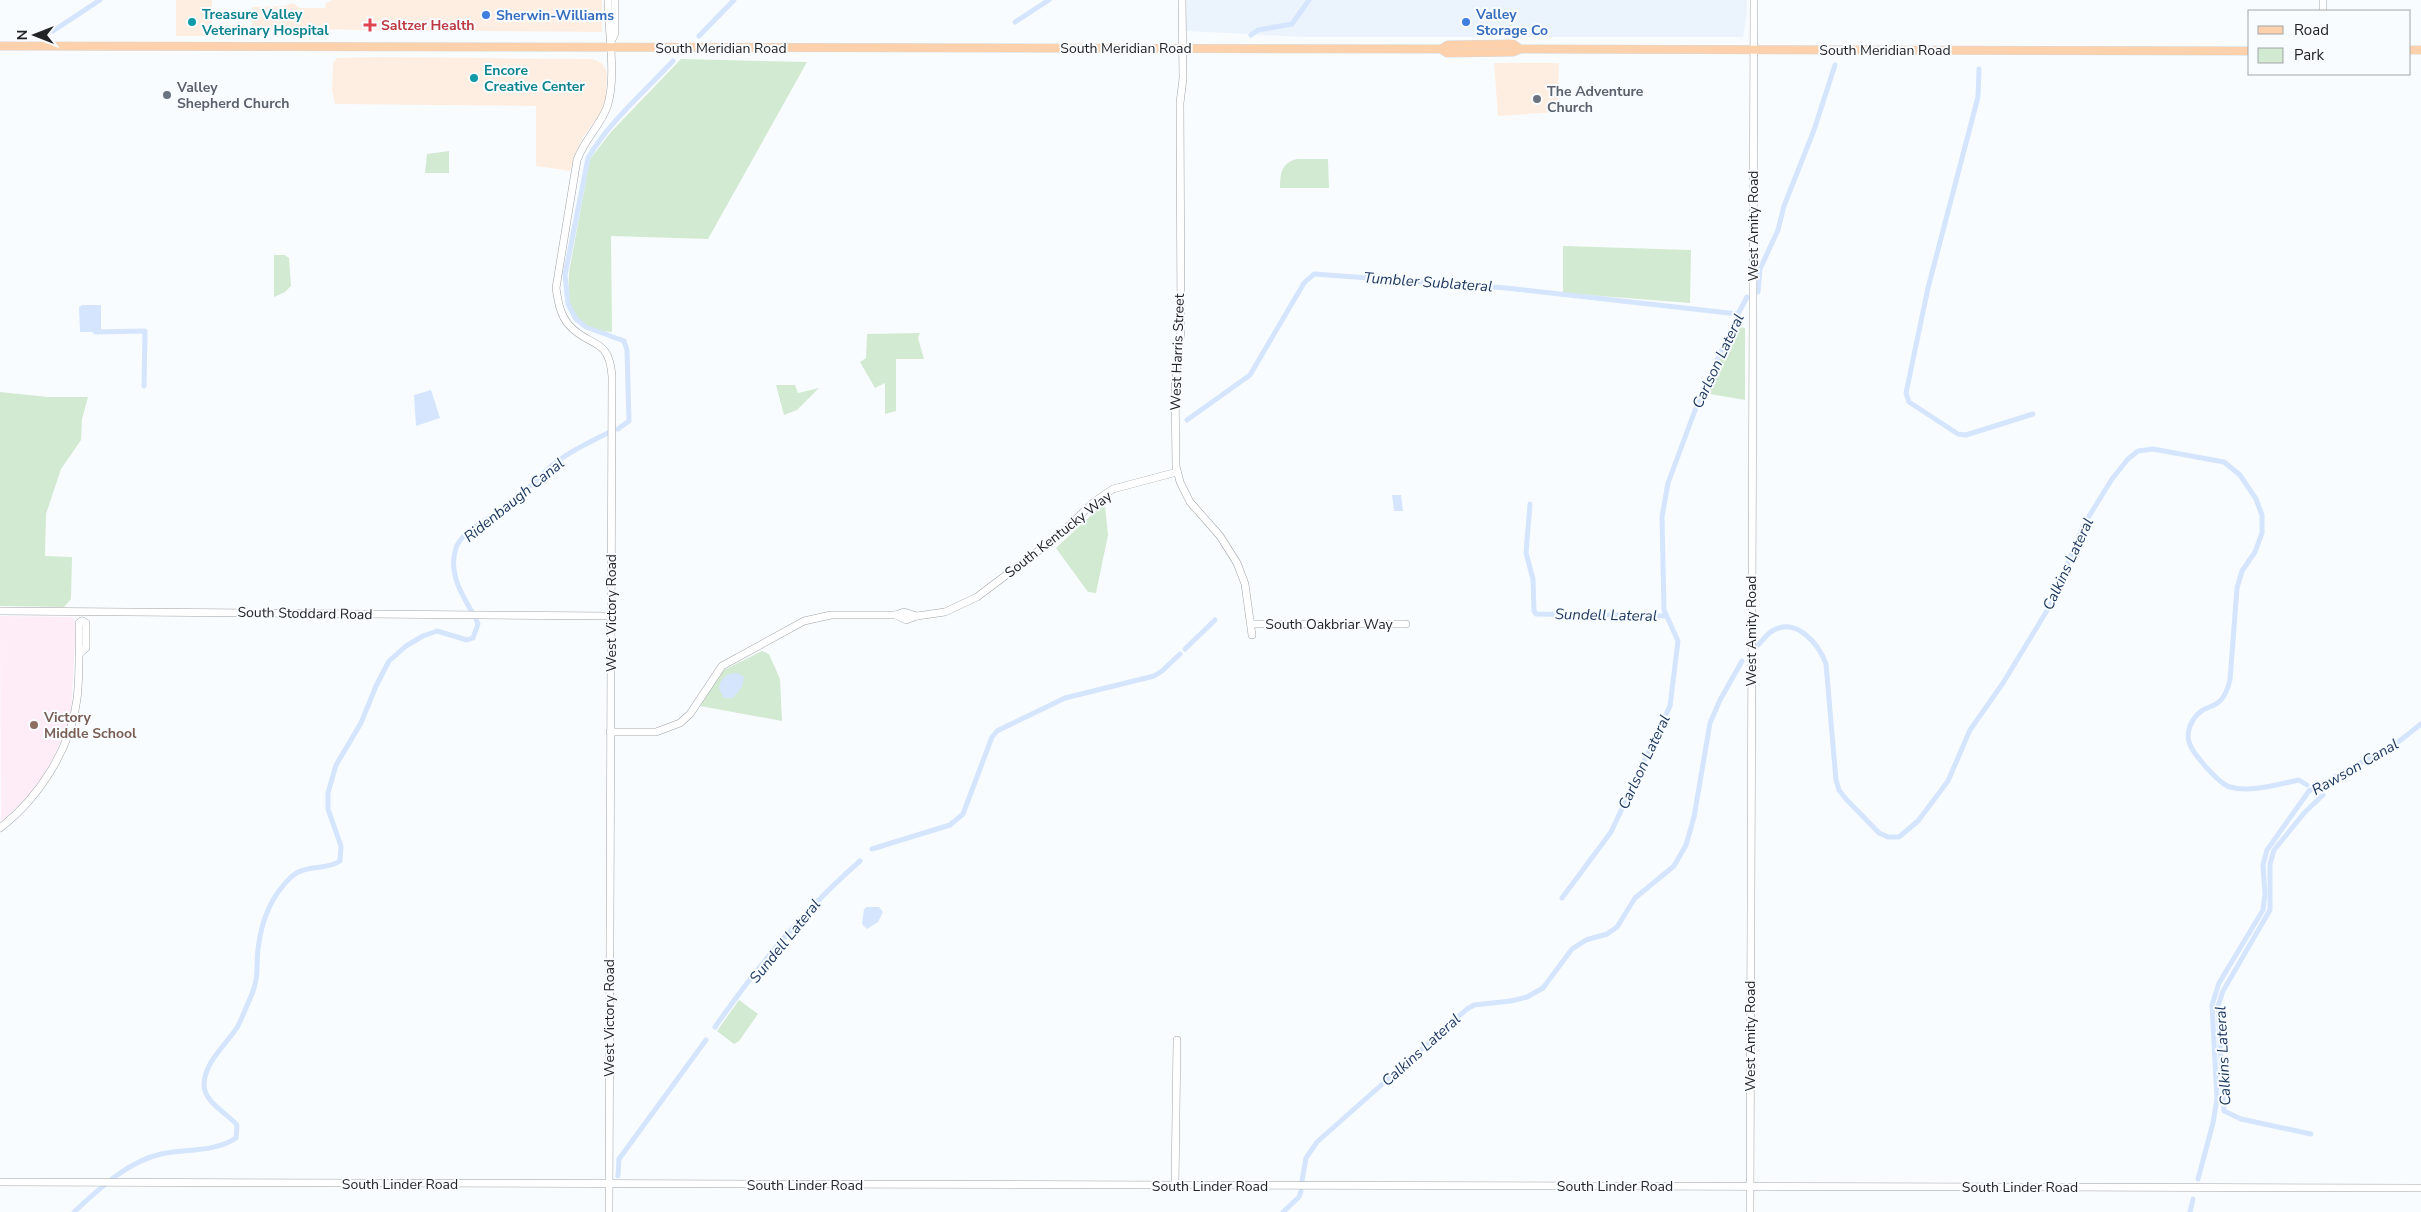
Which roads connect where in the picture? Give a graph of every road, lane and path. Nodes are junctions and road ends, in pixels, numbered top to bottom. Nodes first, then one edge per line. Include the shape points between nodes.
1 (608, 0) edge
2 (615, 0) edge
3 (1182, 0) edge
4 (1754, 0) edge
5 (611, 45) junction
6 (0, 46) edge
7 (1183, 48) junction
8 (1519, 48) junction
9 (1754, 49) junction
10 (1442, 50) junction
11 (2248, 51) edge
12 (1177, 472) junction
13 (0, 611) edge
14 (82, 612) junction
15 (611, 616) junction
16 (1252, 624) junction
17 (1406, 624) dead end
18 (1252, 635) dead end
19 (610, 732) junction
20 (0, 828) edge
21 (1177, 1040) dead end
22 (0, 1182) edge
23 (609, 1184) junction
24 (1175, 1185) junction
25 (1750, 1187) junction
26 (2421, 1188) edge
27 (609, 1212) edge
28 (1750, 1212) edge

1 - 5 street
2 - 5 street via 615,33
3 - 7 street, West Harris Street
4 - 9 street, West Amity Road
5 - 6 main road, South Meridian Road
5 - 7 main road, South Meridian Road
5 - 15 street, West Victory Road via 610,98 577,160 556,288 560,309 568,324 603,348 611,363
7 - 10 main road, South Meridian Road
7 - 12 street, West Harris Street via 1180,103 1181,339 1175,387
8 - 9 main road, South Meridian Road
8 - 10 main road, South Meridian Road via 1513,52 1476,53
8 - 10 main road, South Meridian Road via 1513,44 1448,45
9 - 11 main road, South Meridian Road
9 - 25 street, West Amity Road
12 - 16 street, West Harris Street via 1190,502 1220,536 1237,563 1245,584
12 - 19 street, South Kentucky Way via 1113,490 977,597 945,612 917,616 904,612 896,615 831,615 804,621 722,666 690,714 680,723 656,732
13 - 14 street, South Stoddard Road
14 - 15 street, South Stoddard Road
14 - 20 street via 76,707 62,748 30,799
15 - 19 street, West Victory Road
16 - 17 street, South Oakbriar Way
16 - 18 street, West Harris Street
19 - 23 street, West Victory Road
21 - 24 street
22 - 23 street, South Linder Road
23 - 24 street, South Linder Road
23 - 27 street, West Victory Road
24 - 25 street, South Linder Road
25 - 26 street, South Linder Road
25 - 28 street, West Amity Road

